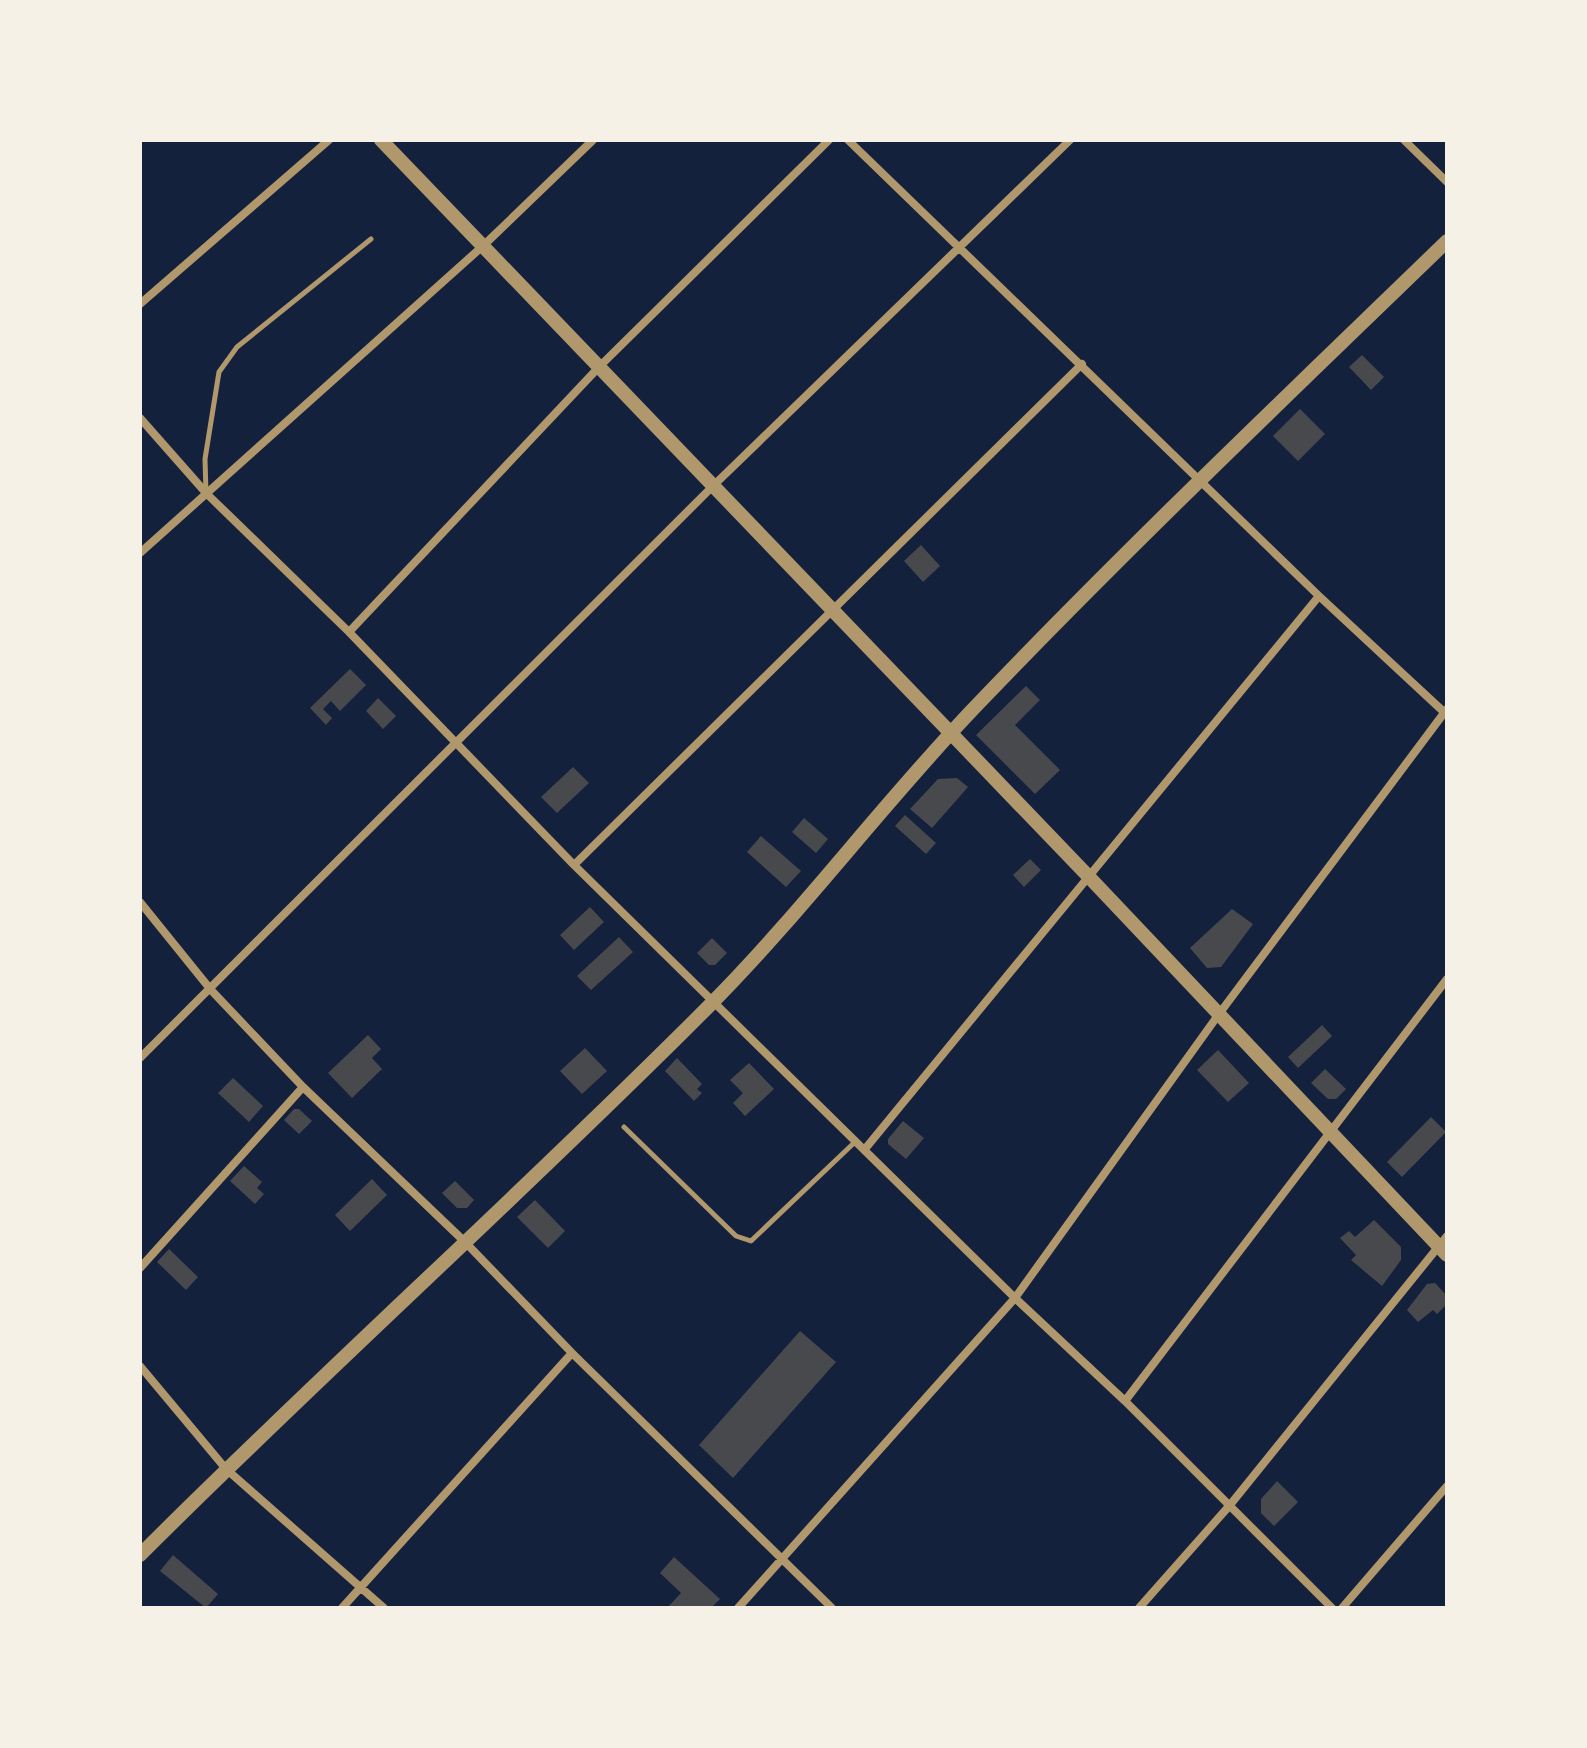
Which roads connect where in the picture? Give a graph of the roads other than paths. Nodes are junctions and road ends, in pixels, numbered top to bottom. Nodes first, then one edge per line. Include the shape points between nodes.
1 (329, 140) edge
2 (381, 140) edge
3 (593, 140) edge
4 (829, 140) edge
5 (848, 140) edge
6 (1070, 140) edge
7 (1404, 140) edge
8 (1447, 182) edge
9 (371, 239) dead end
10 (1447, 241) edge
11 (484, 245) junction
12 (961, 247) junction
13 (140, 304) edge
14 (1082, 364) junction
15 (599, 367) junction
16 (140, 418) edge
17 (1201, 481) junction
18 (713, 486) junction
19 (207, 494) junction
20 (140, 553) edge
21 (1319, 596) junction
22 (833, 610) junction
23 (349, 632) junction
24 (1446, 712) edge
25 (951, 734) junction
26 (456, 744) junction
27 (574, 865) junction
28 (1090, 878) junction
29 (140, 902) edge
30 (1447, 979) edge
31 (211, 990) junction
32 (712, 1002) junction
33 (1219, 1014) junction
34 (140, 1058) edge
35 (303, 1087) junction
36 (624, 1127) dead end
37 (1330, 1134) junction
38 (856, 1141) junction
39 (865, 1149) junction
40 (465, 1242) junction
41 (1444, 1246) edge
42 (140, 1268) edge
43 (1015, 1298) junction
44 (572, 1353) junction
45 (140, 1366) edge
46 (1125, 1401) junction
47 (226, 1469) junction
48 (1447, 1486) edge
49 (1230, 1505) junction
50 (140, 1555) edge
51 (782, 1558) junction
52 (361, 1588) junction
53 (342, 1608) edge
54 (384, 1608) edge
55 (738, 1608) edge
56 (832, 1608) edge
57 (1139, 1608) edge
58 (1332, 1608) edge
59 (1342, 1608) edge

1 - 13 street
2 - 11 street
3 - 11 street
4 - 15 street
5 - 12 street
6 - 12 street
7 - 8 street
9 - 19 lane via 237,347 219,372 205,459
10 - 17 street
11 - 15 street
11 - 19 street
12 - 14 street
12 - 18 street
14 - 17 street
14 - 22 street
15 - 18 street
15 - 23 street
16 - 19 street
17 - 21 street
17 - 25 street
18 - 22 street
18 - 26 street
19 - 20 street
19 - 23 street
21 - 24 street
21 - 28 street
22 - 25 street
22 - 27 street
23 - 26 street
24 - 33 street
25 - 28 street
25 - 32 street
26 - 27 street
26 - 31 street
27 - 32 street
28 - 33 street
28 - 39 street
29 - 31 street
30 - 37 street
31 - 34 street
31 - 35 street
32 - 38 street
32 - 40 street
33 - 37 street
33 - 43 street
35 - 40 street
35 - 42 street
36 - 38 lane via 736,1236 751,1241
37 - 41 street
37 - 46 street
38 - 39 street
39 - 43 street
40 - 44 street
40 - 47 street
41 - 49 street
43 - 46 street
43 - 51 street
44 - 51 street
44 - 52 street
45 - 47 street
46 - 49 street
47 - 50 street
47 - 52 street
48 - 59 street
49 - 57 street
49 - 58 street
51 - 55 street
51 - 56 street
52 - 53 street
52 - 54 street

